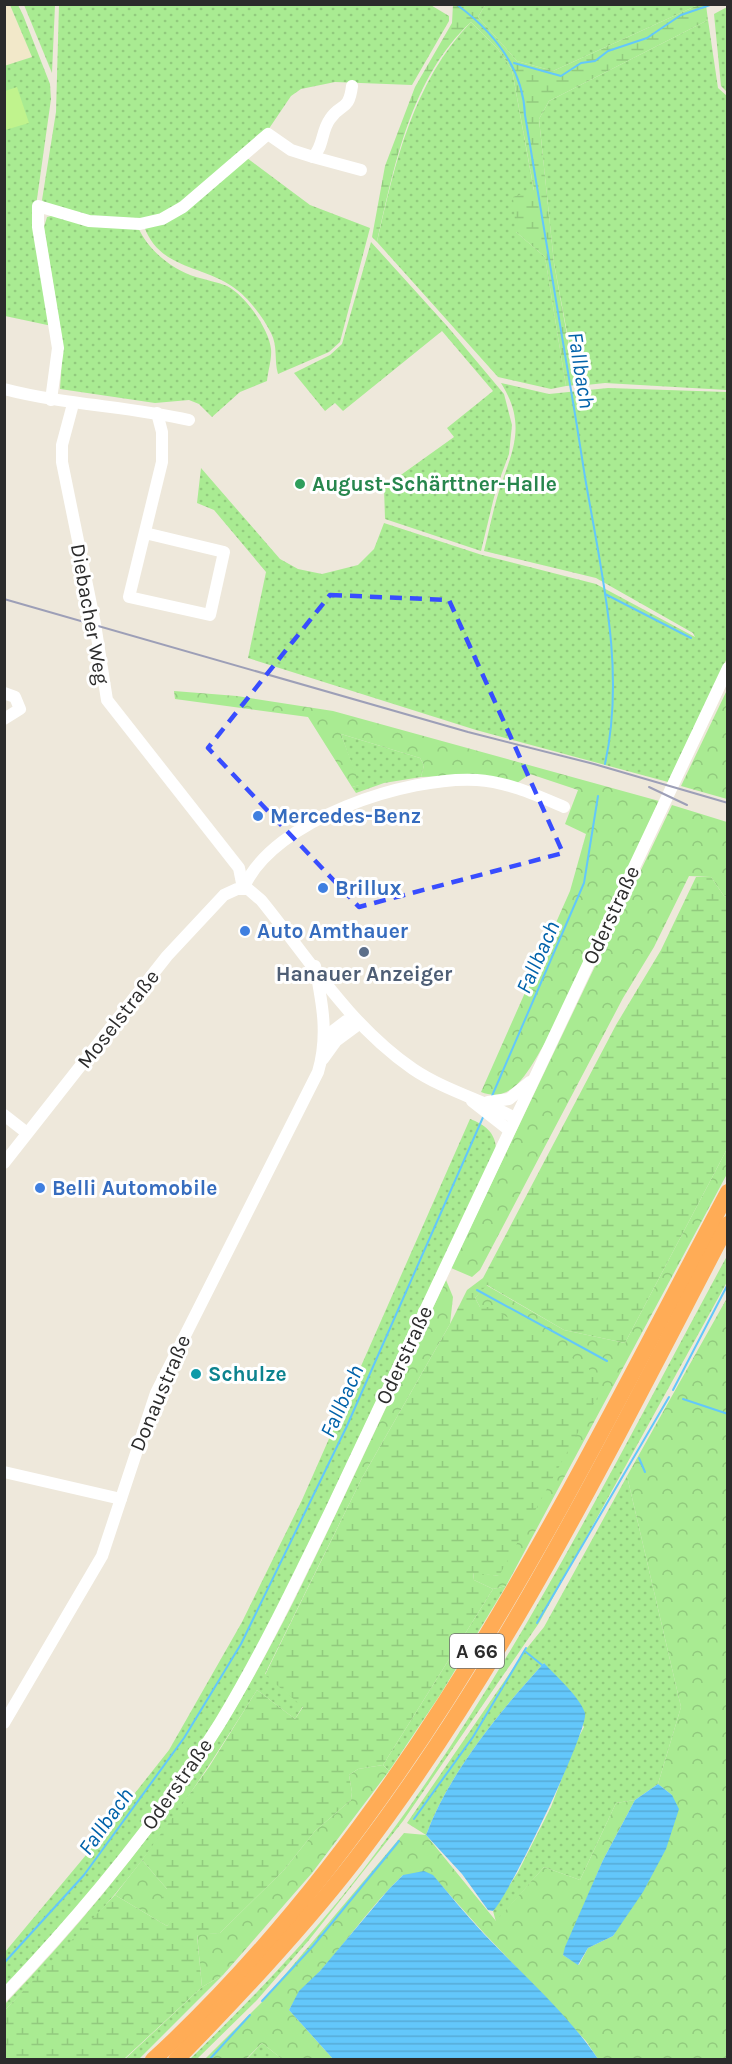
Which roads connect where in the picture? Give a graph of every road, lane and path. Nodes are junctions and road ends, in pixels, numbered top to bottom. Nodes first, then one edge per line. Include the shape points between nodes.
1 (352, 86) dead end
2 (313, 157) junction
3 (361, 170) dead end
4 (4, 389) edge
5 (51, 400) junction
6 (73, 404) junction
7 (157, 413) junction
8 (189, 420) dead end
9 (145, 533) junction
10 (728, 668) edge
11 (4, 693) edge
12 (4, 719) edge
13 (564, 807) dead end
14 (243, 888) junction
15 (315, 966) junction
16 (359, 1024) junction
17 (325, 1038) junction
18 (321, 1062) junction
19 (535, 1077) junction
20 (490, 1108) junction
21 (4, 1115) edge
22 (512, 1124) junction
23 (27, 1133) junction
24 (4, 1163) edge
25 (728, 1192) edge
26 (728, 1224) edge
27 (4, 1472) edge
28 (121, 1499) junction
29 (4, 1723) edge
30 (4, 1995) edge
31 (153, 2060) edge
32 (176, 2060) edge

1 - 2 street via 348,104 329,119 321,146
2 - 3 street
2 - 5 street via 291,150 268,134 174,214 140,224 89,221 38,206 58,348
4 - 5 street
5 - 6 street
6 - 7 street
6 - 14 street, Diebacher Weg via 62,445 62,462 106,700 239,868
7 - 8 street
7 - 9 street via 162,432 162,462
9 - 9 street via 129,597 210,615 224,552
10 - 19 street, Oderstraße
11 - 12 street via 15,697 20,710
13 - 14 street, Moselstraße via 526,790 479,780 430,781 404,787 368,797 296,834 263,860
14 - 15 street via 261,900
14 - 23 street, Moselstraße via 224,895 185,936
15 - 16 street
15 - 17 street, Donaustraße
16 - 17 street via 346,1021
16 - 18 street, Donaustraße via 336,1041
16 - 20 street via 413,1069
17 - 18 street, Donaustraße
18 - 28 street, Donaustraße via 156,1393
19 - 20 street via 513,1096
19 - 22 street, Oderstraße
20 - 22 street
21 - 23 street
22 - 30 street, Oderstraße via 281,1613 226,1712 127,1854
23 - 24 street, Moselstraße
25 - 31 highway, A 66 via 526,1567 415,1751 292,1912 226,1987
26 - 32 highway, A 66 via 536,1583 434,1747 333,1888 279,1952
27 - 28 street
28 - 29 street, Donaustraße via 102,1556

